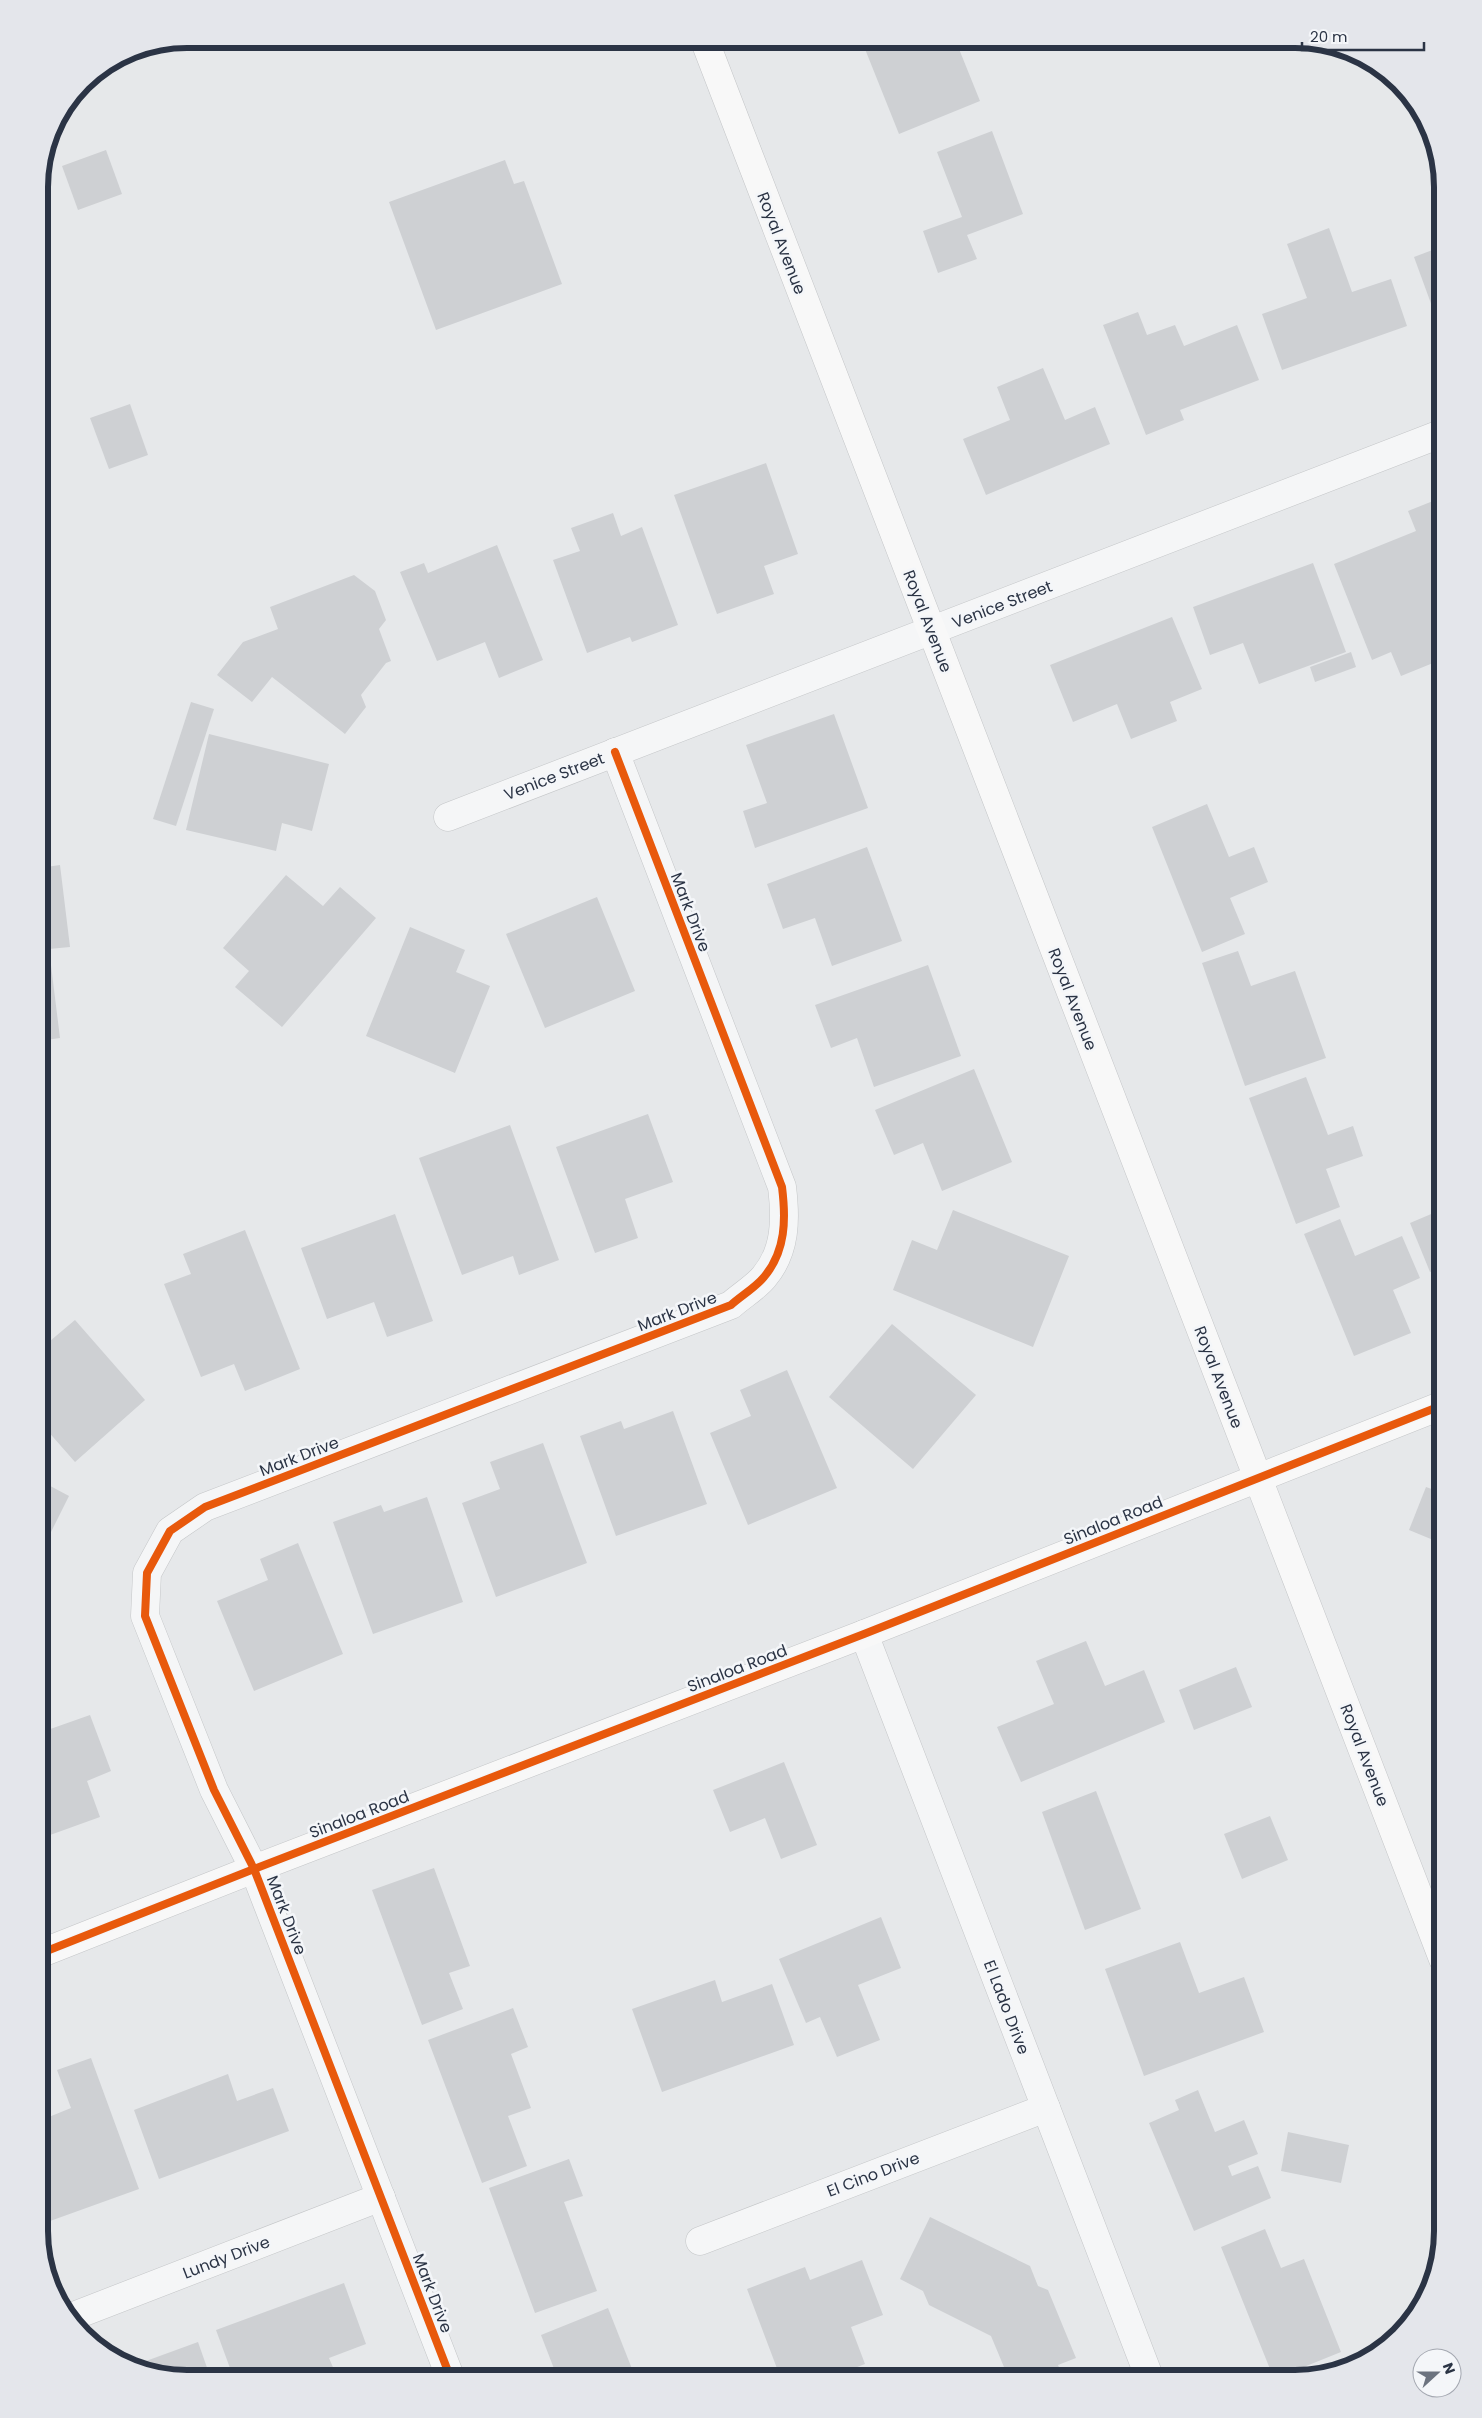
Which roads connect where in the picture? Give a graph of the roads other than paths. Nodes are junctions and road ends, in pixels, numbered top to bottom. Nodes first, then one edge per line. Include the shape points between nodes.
1 (707, 48) edge
2 (1434, 436) edge
3 (932, 631) junction
4 (615, 752) junction
5 (448, 817) dead end
6 (1434, 1409) edge
7 (1258, 1477) junction
8 (864, 1634) junction
9 (254, 1868) junction
10 (1434, 1936) edge
11 (47, 1951) edge
12 (1046, 2108) junction
13 (381, 2197) junction
14 (700, 2241) dead end
15 (76, 2315) edge
16 (448, 2370) edge
17 (1147, 2370) edge

1 - 3 main road, Royal Avenue
2 - 3 street, Venice Street
3 - 4 street, Venice Street
3 - 7 main road, Royal Avenue
4 - 5 street, Venice Street
4 - 9 street, Mark Drive via 782,1188 786,1217 781,1248 764,1277 731,1304 205,1507 170,1531 147,1573 145,1616 214,1790
6 - 7 main road, Sinaloa Road
7 - 8 main road, Sinaloa Road
7 - 10 main road, Royal Avenue
8 - 9 main road, Sinaloa Road
8 - 12 street, El Lado Drive
9 - 11 main road, Sinaloa Road
9 - 13 street, Mark Drive
12 - 14 street, El Cino Drive
12 - 17 street, El Lado Drive
13 - 15 street, Lundy Drive
13 - 16 street, Mark Drive

